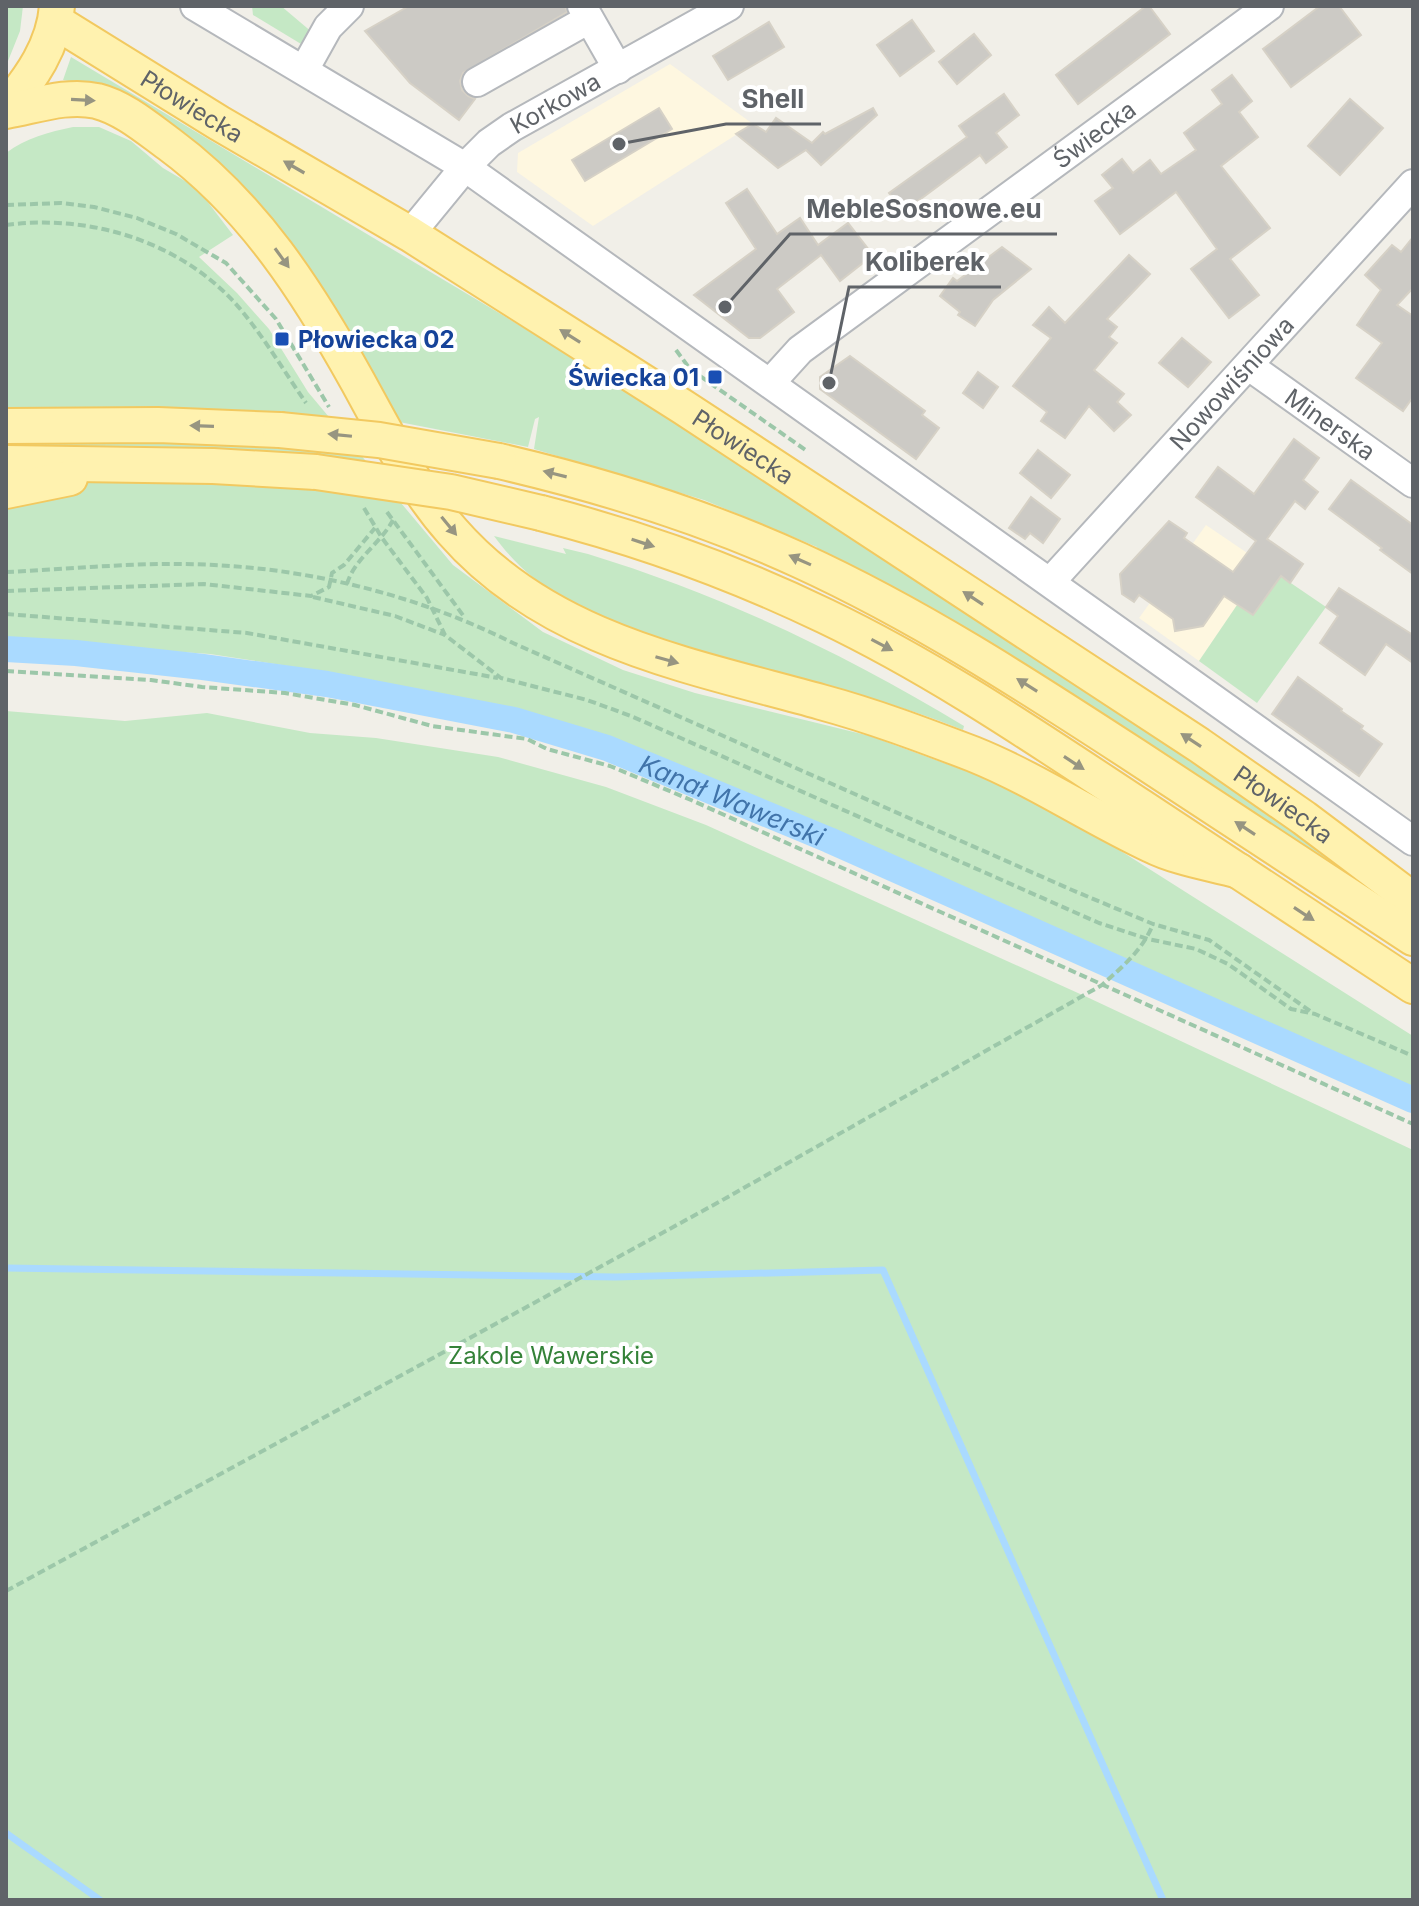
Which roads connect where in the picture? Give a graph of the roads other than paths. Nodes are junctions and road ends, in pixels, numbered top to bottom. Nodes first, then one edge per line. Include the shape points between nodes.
1 (349, 6) edge
2 (729, 6) edge
3 (1269, 6) edge
4 (211, 10) edge
5 (585, 12) edge
6 (57, 14) edge
7 (618, 69) junction
8 (304, 70) junction
9 (477, 82) dead end
10 (6, 110) edge
11 (465, 167) junction
12 (1413, 184) edge
13 (410, 234) junction
14 (1249, 366) junction
15 (771, 382) junction
16 (6, 426) edge
17 (6, 463) edge
18 (129, 465) junction
19 (1413, 483) edge
20 (6, 491) edge
21 (1051, 581) junction
22 (1413, 841) edge
23 (1239, 871) junction
24 (1413, 900) edge
25 (1413, 938) edge
26 (1413, 986) edge

1 - 8 street via 328,27
2 - 7 street, Korkowa
3 - 15 street, Świecka via 800,350
4 - 8 street, Płowiecka
5 - 7 street
5 - 9 street
6 - 10 main road via 38,65
13 -> 6 main road, Płowiecka via 219,123
7 - 11 street, Korkowa via 512,127
8 - 11 street, Płowiecka
10 -> 23 main road via 61,100 98,101 143,126 217,183 302,286 404,464 450,529 499,576 561,618 635,650 891,723 979,757 1154,847
11 - 13 street, Korkowa
11 - 15 street, Płowiecka
12 - 14 street, Nowowiśniowa
24 -> 13 main road, Płowiecka via 1199,745
14 - 19 street, Minerska
14 - 21 street, Nowowiśniowa
15 - 21 street, Płowiecka
25 -> 16 main road, bridge via 1046,697 890,604 796,558 684,513 563,476 379,440 158,425
17 - 18 main road
18 - 20 main road
18 -> 23 main road, bridge via 316,472 451,492 541,513 716,569 856,631 937,676
21 - 22 street, Płowiecka
23 -> 26 main road

